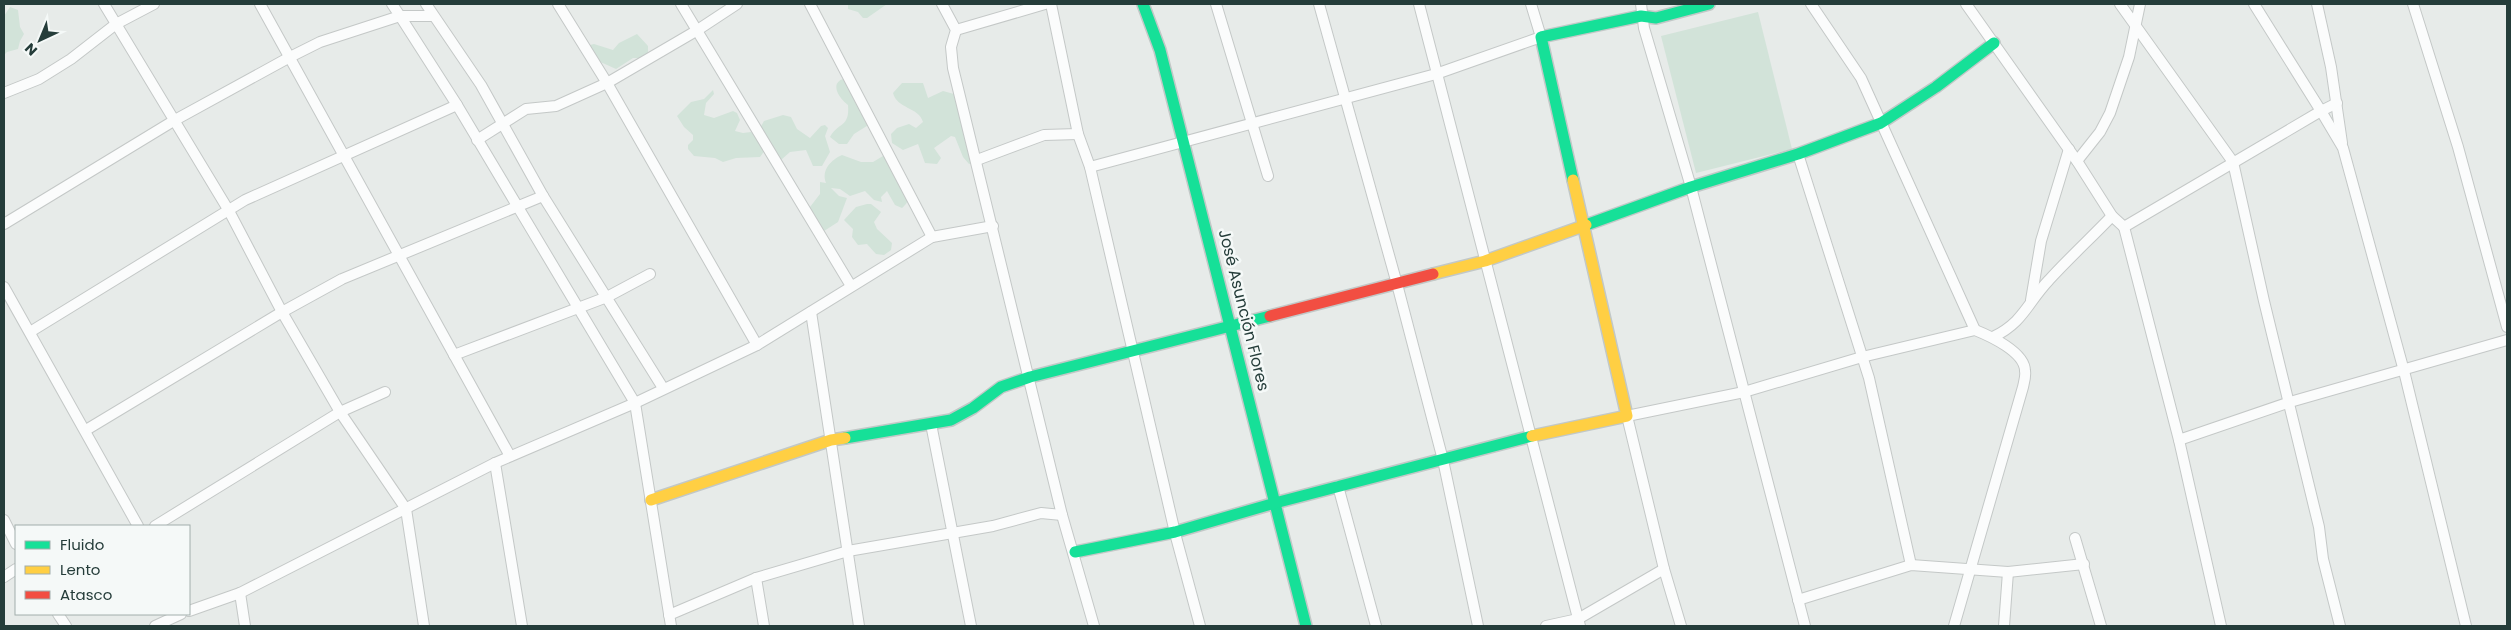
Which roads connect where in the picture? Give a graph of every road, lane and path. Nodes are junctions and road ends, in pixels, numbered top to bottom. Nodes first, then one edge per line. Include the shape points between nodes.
1 (104, 4) edge
2 (154, 4) edge
3 (260, 4) edge
4 (392, 4) edge
5 (426, 4) edge
6 (558, 4) edge
7 (681, 4) edge
8 (737, 4) edge
9 (810, 4) edge
10 (942, 4) edge
11 (1045, 4) edge
12 (1051, 4) edge
13 (1143, 4) edge
14 (1216, 4) edge
15 (1319, 4) edge
16 (1419, 4) edge
17 (1531, 4) edge
18 (1641, 4) edge
19 (1710, 4) edge
20 (1811, 4) edge
21 (1966, 4) edge
22 (2120, 4) edge
23 (2140, 4) edge
24 (2254, 4) edge
25 (2316, 4) edge
26 (2413, 4) edge
27 (400, 16) junction
28 (433, 16) junction
29 (1641, 16) junction
30 (116, 24) junction
31 (2134, 24) junction
32 (956, 30) junction
33 (696, 31) junction
34 (1541, 37) junction
35 (1994, 42) junction
36 (290, 57) junction
37 (1436, 74) junction
38 (606, 84) junction
39 (4, 93) edge
40 (1346, 99) junction
41 (2337, 103) junction
42 (457, 105) junction
43 (2322, 111) junction
44 (175, 120) junction
45 (504, 123) junction
46 (1254, 124) junction
47 (1881, 124) junction
48 (1078, 134) junction
49 (477, 140) junction
50 (1183, 143) junction
51 (2342, 148) junction
52 (2069, 149) junction
53 (1798, 154) junction
54 (344, 156) junction
55 (976, 160) junction
56 (2078, 161) junction
57 (2234, 162) junction
58 (1090, 167) junction
59 (1268, 176) dead end
60 (1691, 187) junction
61 (542, 196) junction
62 (518, 207) junction
63 (229, 211) junction
64 (2112, 216) junction
65 (4, 224) edge
66 (993, 226) junction
67 (1582, 226) junction
68 (2124, 227) junction
69 (932, 237) junction
70 (399, 256) junction
71 (1485, 262) junction
72 (650, 274) dead end
73 (1398, 284) junction
74 (4, 286) edge
75 (851, 286) junction
76 (607, 297) junction
77 (2031, 303) junction
78 (578, 307) junction
79 (282, 312) junction
80 (811, 312) junction
81 (1232, 327) junction
82 (2507, 327) edge
83 (1975, 330) junction
84 (30, 332) junction
85 (1993, 337) junction
86 (2507, 340) edge
87 (757, 345) junction
88 (1132, 352) junction
89 (454, 354) junction
90 (1862, 357) junction
91 (2404, 371) junction
92 (1030, 378) junction
93 (662, 388) junction
94 (385, 392) dead end
95 (1744, 392) junction
96 (2290, 402) junction
97 (635, 403) junction
98 (340, 412) junction
99 (1627, 416) junction
100 (931, 424) junction
101 (86, 430) junction
102 (1532, 436) junction
103 (830, 440) junction
104 (2179, 440) junction
105 (510, 456) junction
106 (1443, 460) junction
107 (495, 463) junction
108 (1338, 486) junction
109 (651, 500) junction
110 (1275, 503) junction
111 (406, 509) junction
112 (1062, 514) junction
113 (4, 520) edge
114 (137, 525) edge
115 (156, 525) edge
116 (1175, 532) junction
117 (954, 533) junction
118 (2075, 538) dead end
119 (15, 542) edge
120 (848, 551) junction
121 (1075, 552) junction
122 (2084, 564) junction
123 (1911, 565) junction
124 (1664, 569) junction
125 (15, 570) edge
126 (1971, 570) junction
127 (2008, 572) junction
128 (4, 577) edge
129 (756, 578) junction
130 (240, 593) junction
131 (1798, 600) junction
132 (190, 611) edge
133 (59, 615) edge
134 (179, 615) edge
135 (670, 615) junction
136 (1579, 623) edge
137 (66, 626) edge
138 (155, 626) edge
139 (245, 626) edge
140 (424, 626) edge
141 (522, 626) edge
142 (671, 626) edge
143 (764, 626) edge
144 (859, 626) edge
145 (971, 626) edge
146 (1094, 626) edge
147 (1200, 626) edge
148 (1306, 626) edge
149 (1376, 626) edge
150 (1478, 626) edge
151 (1546, 626) edge
152 (1681, 626) edge
153 (1805, 626) edge
154 (1954, 626) edge
155 (2004, 626) edge
156 (2101, 626) edge
157 (2221, 626) edge
158 (2340, 626) edge
159 (2466, 626) edge

1 - 30 street
2 - 30 street
3 - 36 street
4 - 27 street
5 - 28 street
6 - 38 street
7 - 33 street
8 - 33 street
9 - 69 street
10 - 32 street
11 - 32 street
12 - 48 street
13 - 50 street, José Asunción Flores via 1160,50
14 - 46 street
15 - 40 street
16 - 37 street
17 - 34 street
18 - 29 street
19 - 29 street via 1656,18
20 - 47 street via 1861,78
21 - 35 street
22 - 31 street
23 - 31 street
24 - 43 street
25 - 41 street
26 - 82 street via 2458,146
27 - 28 street
27 - 36 street via 320,42
27 - 42 street
28 - 45 street
29 - 34 street
29 - 60 street
30 - 39 street via 40,79
30 - 44 street
31 - 56 street via 2129,57 2110,113
31 - 57 street
32 - 55 street via 951,47 953,68
33 - 38 street
33 - 75 street
34 - 37 street
34 - 67 street
35 - 47 street
35 - 52 street
36 - 44 street
36 - 54 street
37 - 40 street
37 - 71 street
38 - 45 street via 556,106 526,109
38 - 87 street
40 - 46 street
40 - 73 street
41 - 43 street
41 - 51 street
42 - 49 street
42 - 54 street
43 - 51 street
43 - 57 street
44 - 63 street
44 - 65 street
45 - 49 street
45 - 61 street
46 - 50 street
46 - 59 street
47 - 53 street
47 - 83 street
48 - 55 street via 1044,135
48 - 58 street
49 - 62 street
50 - 58 street
50 - 81 street, José Asunción Flores
51 - 91 street
52 - 56 street
52 - 77 street via 2041,241
53 - 60 street
53 - 90 street
54 - 63 street via 245,200
54 - 70 street
55 - 66 street
56 - 64 street
57 - 68 street
57 - 96 street
58 - 88 street
60 - 67 street
60 - 95 street
61 - 62 street
61 - 76 street
62 - 70 street
62 - 78 street
63 - 79 street
63 - 84 street
64 - 68 street
64 - 77 street
66 - 69 street
66 - 92 street
67 - 71 street
67 - 99 street
68 - 104 street
69 - 75 street
70 - 79 street via 342,279
70 - 89 street
71 - 73 street
71 - 102 street
72 - 76 street
73 - 81 street
73 - 106 street
74 - 84 street
75 - 80 street
76 - 78 street
76 - 93 street
77 - 85 street via 2020,319
78 - 89 street
78 - 97 street
79 - 98 street
79 - 101 street
80 - 87 street
80 - 103 street
81 - 88 street
81 - 110 street, José Asunción Flores
83 - 85 street
83 - 90 street
84 - 101 street
85 - 126 street via 2020,357 2026,370
86 - 91 street
87 - 93 street
88 - 92 street
88 - 116 street
89 - 105 street
90 - 95 street
90 - 123 street
91 - 96 street
91 - 159 street
92 - 100 street via 1001,387 951,420
92 - 112 street
93 - 97 street
94 - 98 street
95 - 99 street
95 - 131 street
96 - 104 street
96 - 158 street
97 - 105 street
97 - 109 street
98 - 111 street
98 - 115 street
99 - 102 street
99 - 124 street
100 - 103 street
100 - 117 street
101 - 114 street
102 - 106 street
102 - 136 street
103 - 109 street
103 - 120 street
104 - 157 street
105 - 107 street
106 - 108 street
106 - 150 street
107 - 111 street
107 - 141 street
108 - 110 street
108 - 149 street
109 - 135 street
110 - 116 street
110 - 148 street, José Asunción Flores
111 - 130 street
111 - 140 street
112 - 117 street via 1041,513
112 - 121 street
113 - 119 street
116 - 121 street
116 - 147 street
117 - 120 street
117 - 145 street
118 - 122 street
120 - 129 street
120 - 144 street
121 - 146 street
122 - 127 street
122 - 156 street
123 - 126 street
123 - 131 street
124 - 136 street
124 - 152 street
125 - 128 street
126 - 127 street
126 - 154 street
127 - 155 street
129 - 135 street
129 - 143 street
130 - 132 street
130 - 139 street
131 - 153 street
133 - 137 street
134 - 138 street
135 - 142 street
136 - 151 street

